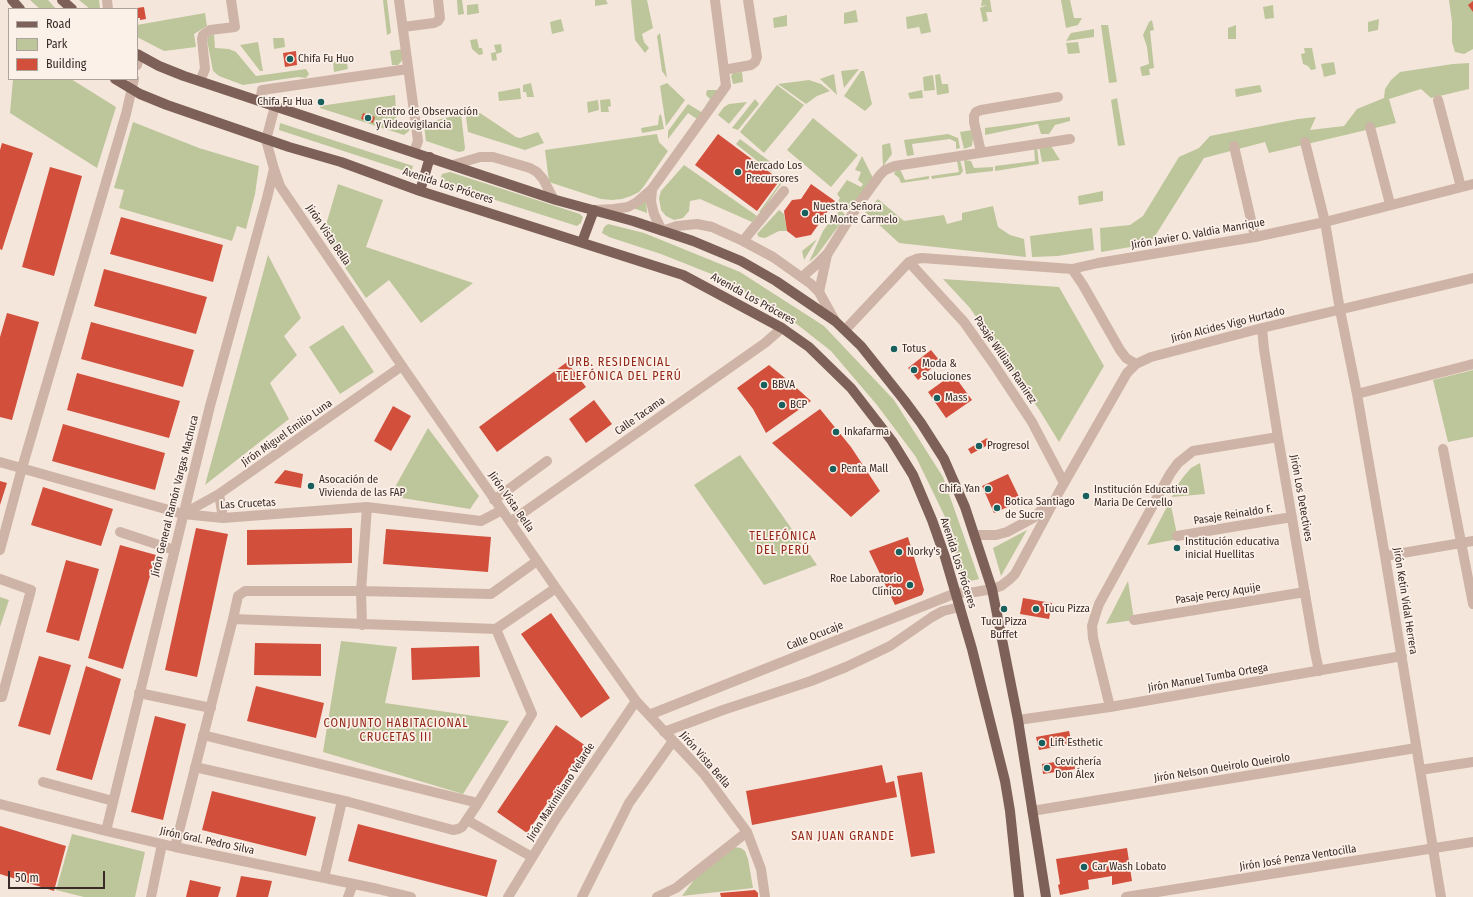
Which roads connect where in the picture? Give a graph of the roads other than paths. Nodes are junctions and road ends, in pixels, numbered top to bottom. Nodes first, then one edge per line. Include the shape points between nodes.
1 (12, 0) edge
2 (62, 0) edge
3 (231, 0) edge
4 (399, 0) edge
5 (438, 0) edge
6 (715, 0) edge
7 (748, 0) edge
8 (19, 8) edge
9 (71, 8) edge
10 (403, 27) junction
11 (138, 58) edge
12 (408, 69) junction
13 (724, 70) junction
14 (119, 80) edge
15 (200, 81) junction
16 (133, 84) edge
17 (1058, 98) dead end
18 (1438, 100) dead end
19 (260, 101) junction
20 (275, 106) junction
21 (1370, 127) dead end
22 (266, 139) junction
23 (1070, 139) dead end
24 (1305, 142) dead end
25 (1234, 146) dead end
26 (414, 152) junction
27 (981, 152) junction
28 (430, 157) junction
29 (453, 165) junction
30 (274, 169) junction
31 (1473, 184) edge
32 (1461, 187) junction
33 (652, 189) junction
34 (784, 190) dead end
35 (420, 191) junction
36 (553, 198) junction
37 (1390, 204) junction
38 (594, 210) junction
39 (1325, 222) junction
40 (662, 231) junction
41 (1255, 237) junction
42 (743, 241) junction
43 (582, 242) junction
44 (828, 253) junction
45 (909, 262) junction
46 (1072, 269) junction
47 (802, 277) junction
48 (1473, 278) edge
49 (819, 292) junction
50 (1340, 310) junction
51 (835, 321) junction
52 (782, 328) junction
53 (1262, 328) junction
54 (844, 330) junction
55 (1136, 364) junction
56 (1473, 364) edge
57 (402, 366) junction
58 (1357, 394) junction
59 (1278, 437) junction
60 (1444, 449) dead end
61 (547, 461) dead end
62 (0, 462) edge
63 (22, 468) junction
64 (1062, 488) junction
65 (219, 494) junction
66 (494, 500) junction
67 (367, 508) junction
68 (502, 510) junction
69 (183, 514) junction
70 (1292, 517) junction
71 (223, 518) junction
72 (510, 522) junction
73 (120, 532) dead end
74 (975, 535) junction
75 (1177, 536) dead end
76 (1473, 541) edge
77 (1461, 543) junction
78 (0, 550) edge
79 (174, 550) junction
80 (1385, 556) junction
81 (537, 561) junction
82 (0, 579) edge
83 (556, 588) junction
84 (992, 589) junction
85 (361, 591) junction
86 (1305, 592) junction
87 (956, 594) junction
88 (1473, 604) edge
89 (960, 607) junction
90 (233, 620) junction
91 (1134, 620) dead end
92 (362, 625) junction
93 (496, 630) junction
94 (1402, 656) junction
95 (1319, 671) junction
96 (139, 693) junction
97 (0, 697) edge
98 (636, 701) junction
99 (1110, 707) junction
100 (210, 708) junction
101 (649, 715) junction
102 (1018, 720) junction
103 (664, 732) junction
104 (204, 735) junction
105 (673, 741) junction
106 (1416, 748) junction
107 (1473, 762) edge
108 (195, 767) junction
109 (1420, 770) junction
110 (43, 782) dead end
111 (113, 801) junction
112 (342, 801) junction
113 (478, 803) junction
114 (0, 804) edge
115 (1032, 811) junction
116 (467, 820) junction
117 (106, 832) junction
118 (747, 832) junction
119 (1473, 842) edge
120 (162, 844) junction
121 (175, 848) junction
122 (1433, 849) junction
123 (532, 857) junction
124 (324, 878) junction
125 (353, 884) junction
126 (677, 892) edge
127 (377, 893) edge
128 (1132, 896) edge
129 (151, 897) edge
130 (348, 897) edge
131 (411, 897) edge
132 (508, 897) edge
133 (582, 897) edge
134 (657, 897) edge
135 (765, 897) edge
136 (1019, 897) edge
137 (1046, 897) edge
138 (1441, 897) edge

1 - 8 main road
2 - 9 main road
3 - 15 street via 235,27 210,30 203,35 205,69
4 - 10 street
5 - 10 street via 438,21
6 - 13 street
7 - 13 street via 757,57 751,65
10 - 12 street
11 - 15 main road, Avenida Los Próceres
12 - 19 street via 262,90
12 - 26 street via 418,141
13 - 33 street via 726,86
14 - 16 main road, Avenida Los Próceres
15 - 19 main road, Avenida Los Próceres
16 - 22 main road, Avenida Los Próceres via 167,105
16 - 63 street
17 - 27 street via 976,112 974,122
18 - 32 street
19 - 20 main road, Avenida Los Próceres
20 - 22 street
20 - 26 main road, Avenida Los Próceres
21 - 37 street
22 - 30 street, Jirón Vista Bella
22 - 35 main road, Avenida Los Próceres via 341,162
23 - 27 street
24 - 39 street, Jirón Ketín Vidal Herrera
25 - 41 street
26 - 28 main road, Avenida Los Próceres
27 - 44 street via 895,166 885,170 858,205
28 - 29 main road, Avenida Los Próceres
28 - 35 main road
29 - 36 main road, Avenida Los Próceres
29 - 36 street via 480,157 493,157 530,168 543,179
30 - 57 street, Jirón Vista Bella via 280,186
30 - 69 street, Jirón General Ramón Vargas Machuca
31 - 32 street, Jirón Javier O. Valdia Manrique
32 - 37 street, Jirón Javier O. Valdia Manrique
33 - 38 street via 628,207
33 - 40 street via 654,214
34 - 42 street
35 - 43 main road, Avenida Los Próceres
36 - 38 main road, Avenida Los Próceres
37 - 39 street, Jirón Javier O. Valdia Manrique
38 - 40 main road, Avenida Los Próceres
38 - 43 main road
39 - 41 street, Jirón Javier O. Valdia Manrique
39 - 50 street, Jirón Ketín Vidal Herrera
40 - 42 street, Avenida Los Próceres via 697,224 712,226
40 - 51 main road, Avenida Los Próceres via 741,261
41 - 46 street, Jirón Javier O. Valdia Manrique
42 - 47 street, Avenida Los Próceres
43 - 52 main road, Avenida Los Próceres via 683,274
44 - 47 street
44 - 49 street
45 - 46 street, Jirón Javier O. Valdia Manrique via 922,258
45 - 54 street
45 - 64 street, Pasaje William Ramírez via 964,322 989,357 1032,422
46 - 55 street via 1120,350 1126,358
47 - 49 street, Avenida Los Próceres
48 - 50 street, Jirón Alcides Vigo Hurtado
49 - 51 street, Avenida Los Próceres
50 - 53 street, Jirón Alcides Vigo Hurtado
50 - 58 street, Jirón Ketín Vidal Herrera
51 - 54 main road, Avenida Los Próceres
52 - 72 street, Calle Tacama via 765,343
52 - 87 main road, Avenida Los Próceres via 829,365 851,388 892,441 913,475 930,514
53 - 55 street, Jirón Alcides Vigo Hurtado via 1151,357
53 - 59 street, Jirón Los Detectives
54 - 74 main road, Avenida Los Próceres via 904,400 944,458
55 - 64 street, Jirón Alcides Vigo Hurtado via 1127,373
56 - 58 street
57 - 65 street, Jirón Miguel Emilio Luna
57 - 66 street, Jirón Vista Bella
58 - 80 street, Jirón Ketín Vidal Herrera
59 - 70 street, Jirón Los Detectives
59 - 99 street via 1192,451 1170,474 1099,604 1092,626
60 - 77 street
61 - 66 street
62 - 63 street, Las Crucetas
63 - 69 street, Las Crucetas
63 - 78 street
64 - 74 street, Jirón Alcides Vigo Hurtado via 1037,515 1007,532
64 - 84 street, Jirón Alcides Vigo Hurtado via 1015,574 1001,586
65 - 69 street, Jirón Miguel Emilio Luna
65 - 71 street
66 - 68 street, Jirón Vista Bella
67 - 68 street, Las Crucetas via 481,521
67 - 71 street, Las Crucetas
67 - 85 street
68 - 72 street, Jirón Vista Bella
69 - 71 street, Las Crucetas
69 - 79 street, Jirón General Ramón Vargas Machuca
70 - 75 street, Pasaje Reinaldo F.
70 - 86 street, Jirón Los Detectives
72 - 81 street, Jirón Vista Bella
73 - 79 street
74 - 84 main road, Avenida Los Próceres
76 - 77 street
77 - 80 street
77 - 88 street
79 - 96 street, Jirón General Ramón Vargas Machuca
80 - 94 street, Jirón Ketín Vidal Herrera
81 - 83 street, Jirón Vista Bella
81 - 85 street via 491,594
82 - 97 street via 31,590
83 - 93 street
83 - 98 street, Jirón Vista Bella
84 - 87 street, Calle Ocucaje
84 - 102 main road, Avenida Los Próceres
85 - 90 street via 245,591 238,596
85 - 92 street
86 - 91 street, Pasaje Percy Aquije
86 - 95 street, Jirón Los Detectives
87 - 89 main road, Avenida Los Próceres
87 - 101 street, Calle Ocucaje
89 - 103 street via 943,611 890,646 846,667
89 - 136 main road, Avenida Los Próceres via 1005,781
90 - 92 street
90 - 100 street
92 - 93 street
93 - 113 street via 532,714
94 - 95 street, Jirón Manuel Tumba Ortega
94 - 106 street, Jirón Ketín Vidal Herrera
95 - 99 street, Jirón Manuel Tumba Ortega
96 - 100 street
96 - 111 street, Jirón General Ramón Vargas Machuca
98 - 101 street, Jirón Vista Bella
98 - 123 street, Jirón Maximiliano Velarde
99 - 102 street, Jirón Manuel Tumba Ortega
100 - 104 street
101 - 103 street, Jirón Vista Bella
102 - 115 main road, Avenida Los Próceres
103 - 105 street, Jirón Vista Bella
104 - 108 street
104 - 113 street
105 - 118 street, Jirón Vista Bella via 704,774
105 - 133 street via 629,803
106 - 109 street, Jirón Ketín Vidal Herrera
106 - 115 street, Jirón Nelson Queirolo Queirolo
107 - 109 street
108 - 112 street
108 - 121 street
109 - 122 street, Jirón Ketín Vidal Herrera
110 - 111 street
111 - 117 street, Jirón General Ramón Vargas Machuca
112 - 116 street via 453,830 462,827
112 - 124 street
113 - 116 street
114 - 117 street, Jirón Gral. Pedro Silva
115 - 137 main road, Avenida Los Próceres
116 - 123 street
117 - 120 street, Jirón Gral. Pedro Silva
118 - 126 street
118 - 135 street, Jirón Vista Bella via 761,869
119 - 122 street, Jirón José Penza Ventocilla
120 - 121 street, Jirón Gral. Pedro Silva
120 - 129 street
121 - 124 street, Jirón Gral. Pedro Silva
122 - 128 street, Jirón José Penza Ventocilla
122 - 138 street, Jirón Ketín Vidal Herrera
123 - 132 street, Jirón Maximiliano Velarde
124 - 125 street, Jirón Gral. Pedro Silva
125 - 127 street, Jirón Gral. Pedro Silva
125 - 130 street
126 - 134 street
127 - 131 street, Jirón Gral. Pedro Silva

